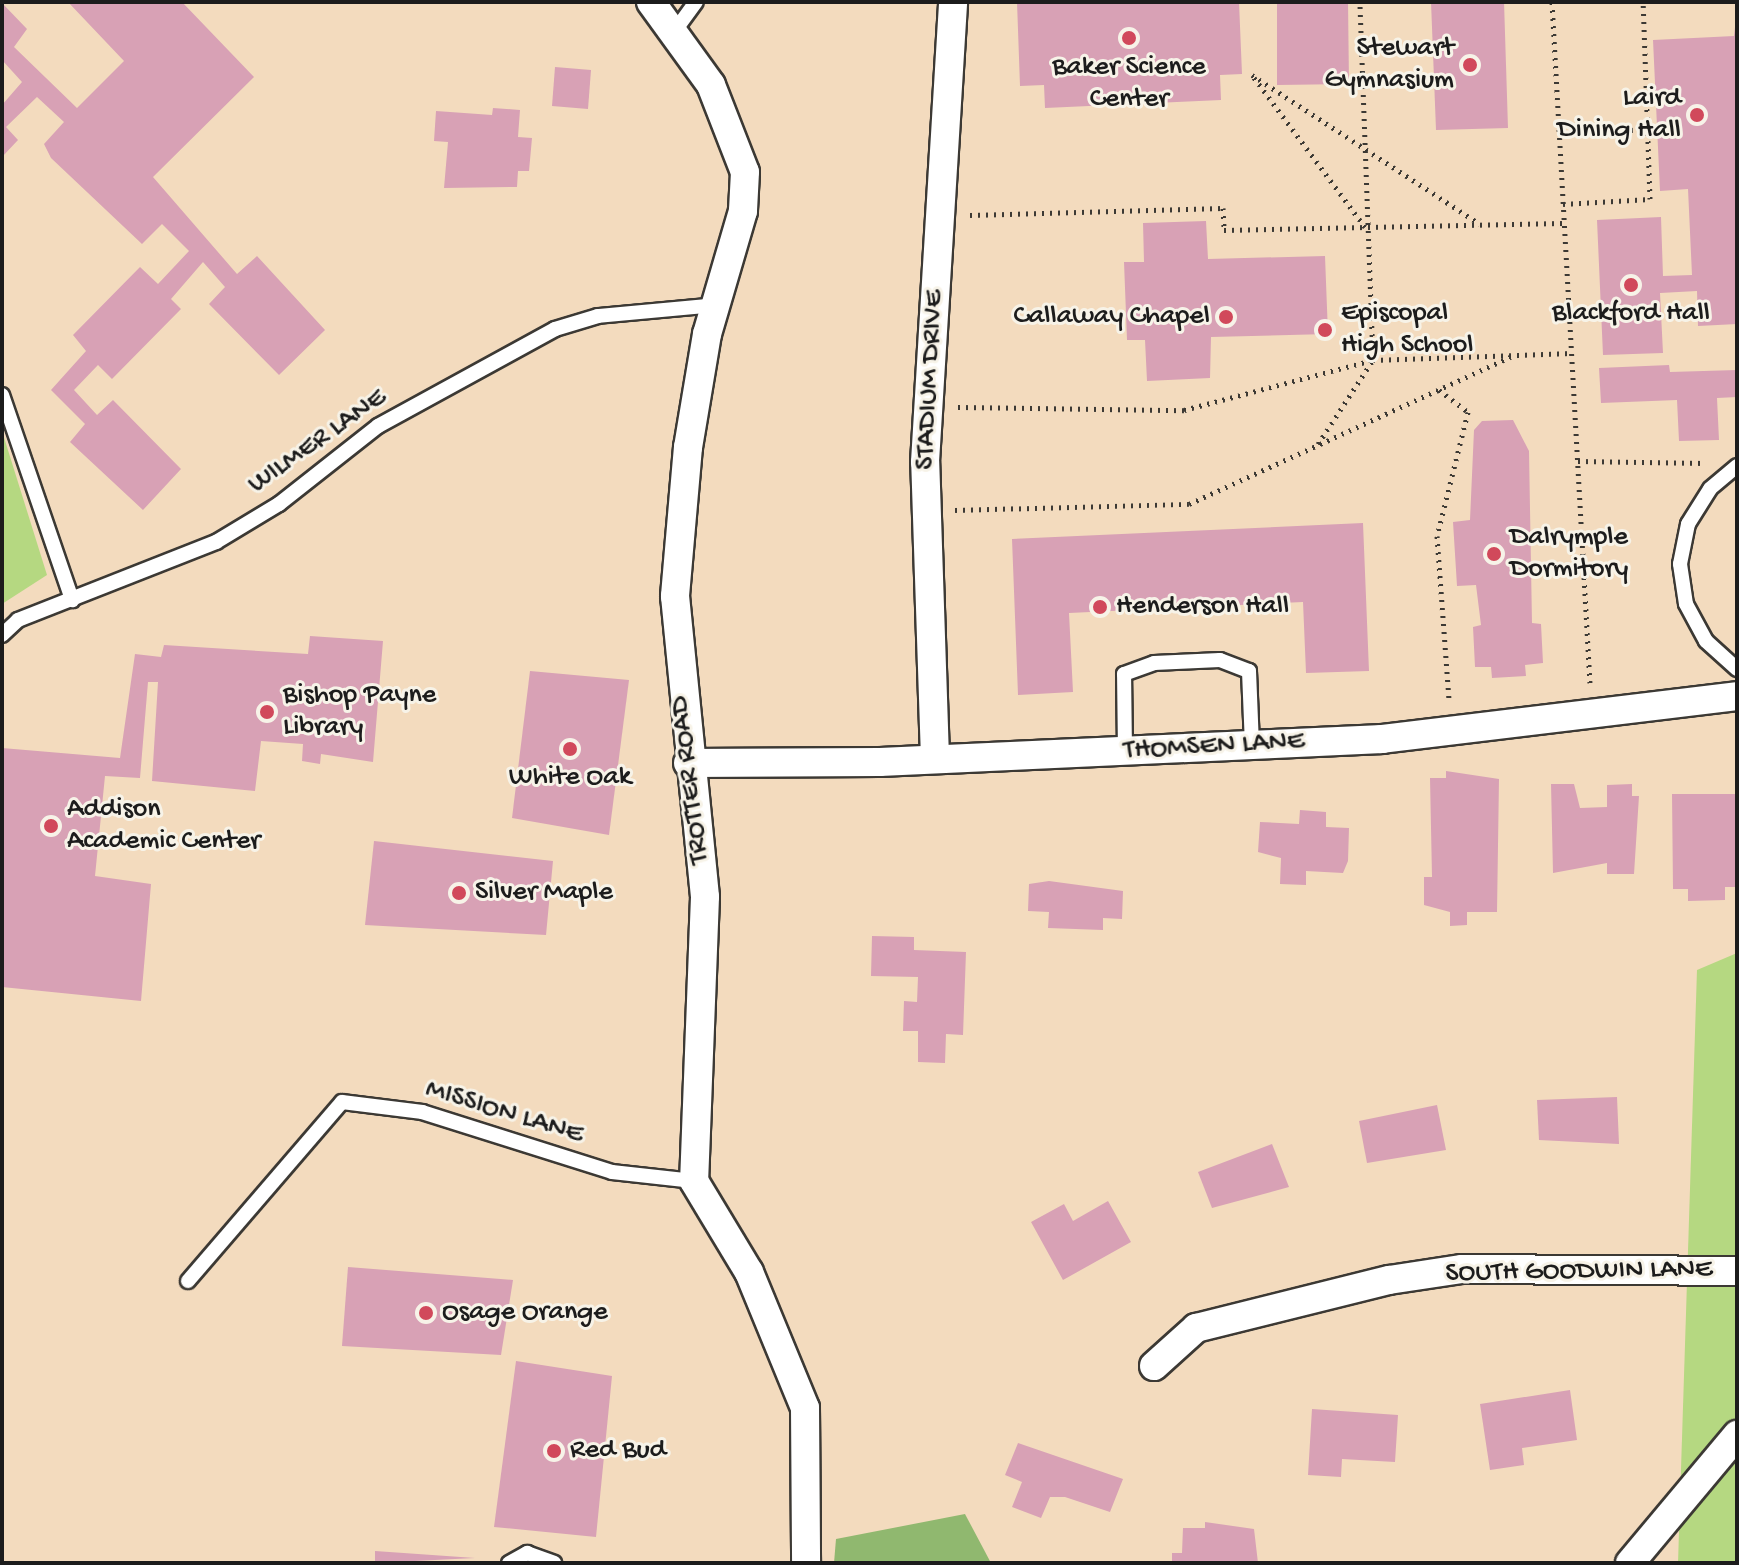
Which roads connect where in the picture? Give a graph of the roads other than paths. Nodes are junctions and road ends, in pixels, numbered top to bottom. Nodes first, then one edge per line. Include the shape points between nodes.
1 (651, 2) edge
2 (696, 2) edge
3 (953, 2) edge
4 (674, 32) junction
5 (716, 305) junction
6 (2, 395) edge
7 (1737, 466) edge
8 (72, 600) junction
9 (2, 635) edge
10 (1737, 669) edge
11 (1737, 696) edge
12 (1252, 745) junction
13 (1125, 752) junction
14 (935, 758) junction
15 (688, 763) junction
16 (694, 1181) junction
17 (1737, 1271) edge
18 (188, 1281) dead end
19 (1154, 1366) dead end
20 (1737, 1435) edge
21 (509, 1563) edge
22 (554, 1563) edge
23 (806, 1563) edge
24 (1630, 1563) edge

1 - 4 street, TROTTER ROAD
2 - 4 lane
3 - 14 street, STADIUM DRIVE via 926,511
4 - 5 street, TROTTER ROAD via 711,85 745,172 743,211
5 - 8 lane, WILMER LANE via 598,316 555,329 378,426 279,504 216,542
5 - 15 street, TROTTER ROAD via 688,447 675,596
6 - 8 lane
7 - 10 lane via 1710,489 1688,524 1680,564 1686,604 1706,641
8 - 9 lane, WILMER LANE via 18,620
11 - 12 street, THOMSEN LANE via 1451,734
12 - 13 street, THOMSEN LANE
12 - 13 lane via 1249,671 1220,660 1154,663 1124,674
13 - 14 street, THOMSEN LANE
14 - 15 street, THOMSEN LANE
15 - 16 street, TROTTER ROAD via 705,897
16 - 18 lane, MISSION LANE via 612,1172 422,1112 342,1102
16 - 23 street via 749,1272 805,1408
17 - 19 street, SOUTH GOODWIN LANE via 1478,1269 1389,1280 1196,1328
20 - 24 street
21 - 22 lane via 527,1553

